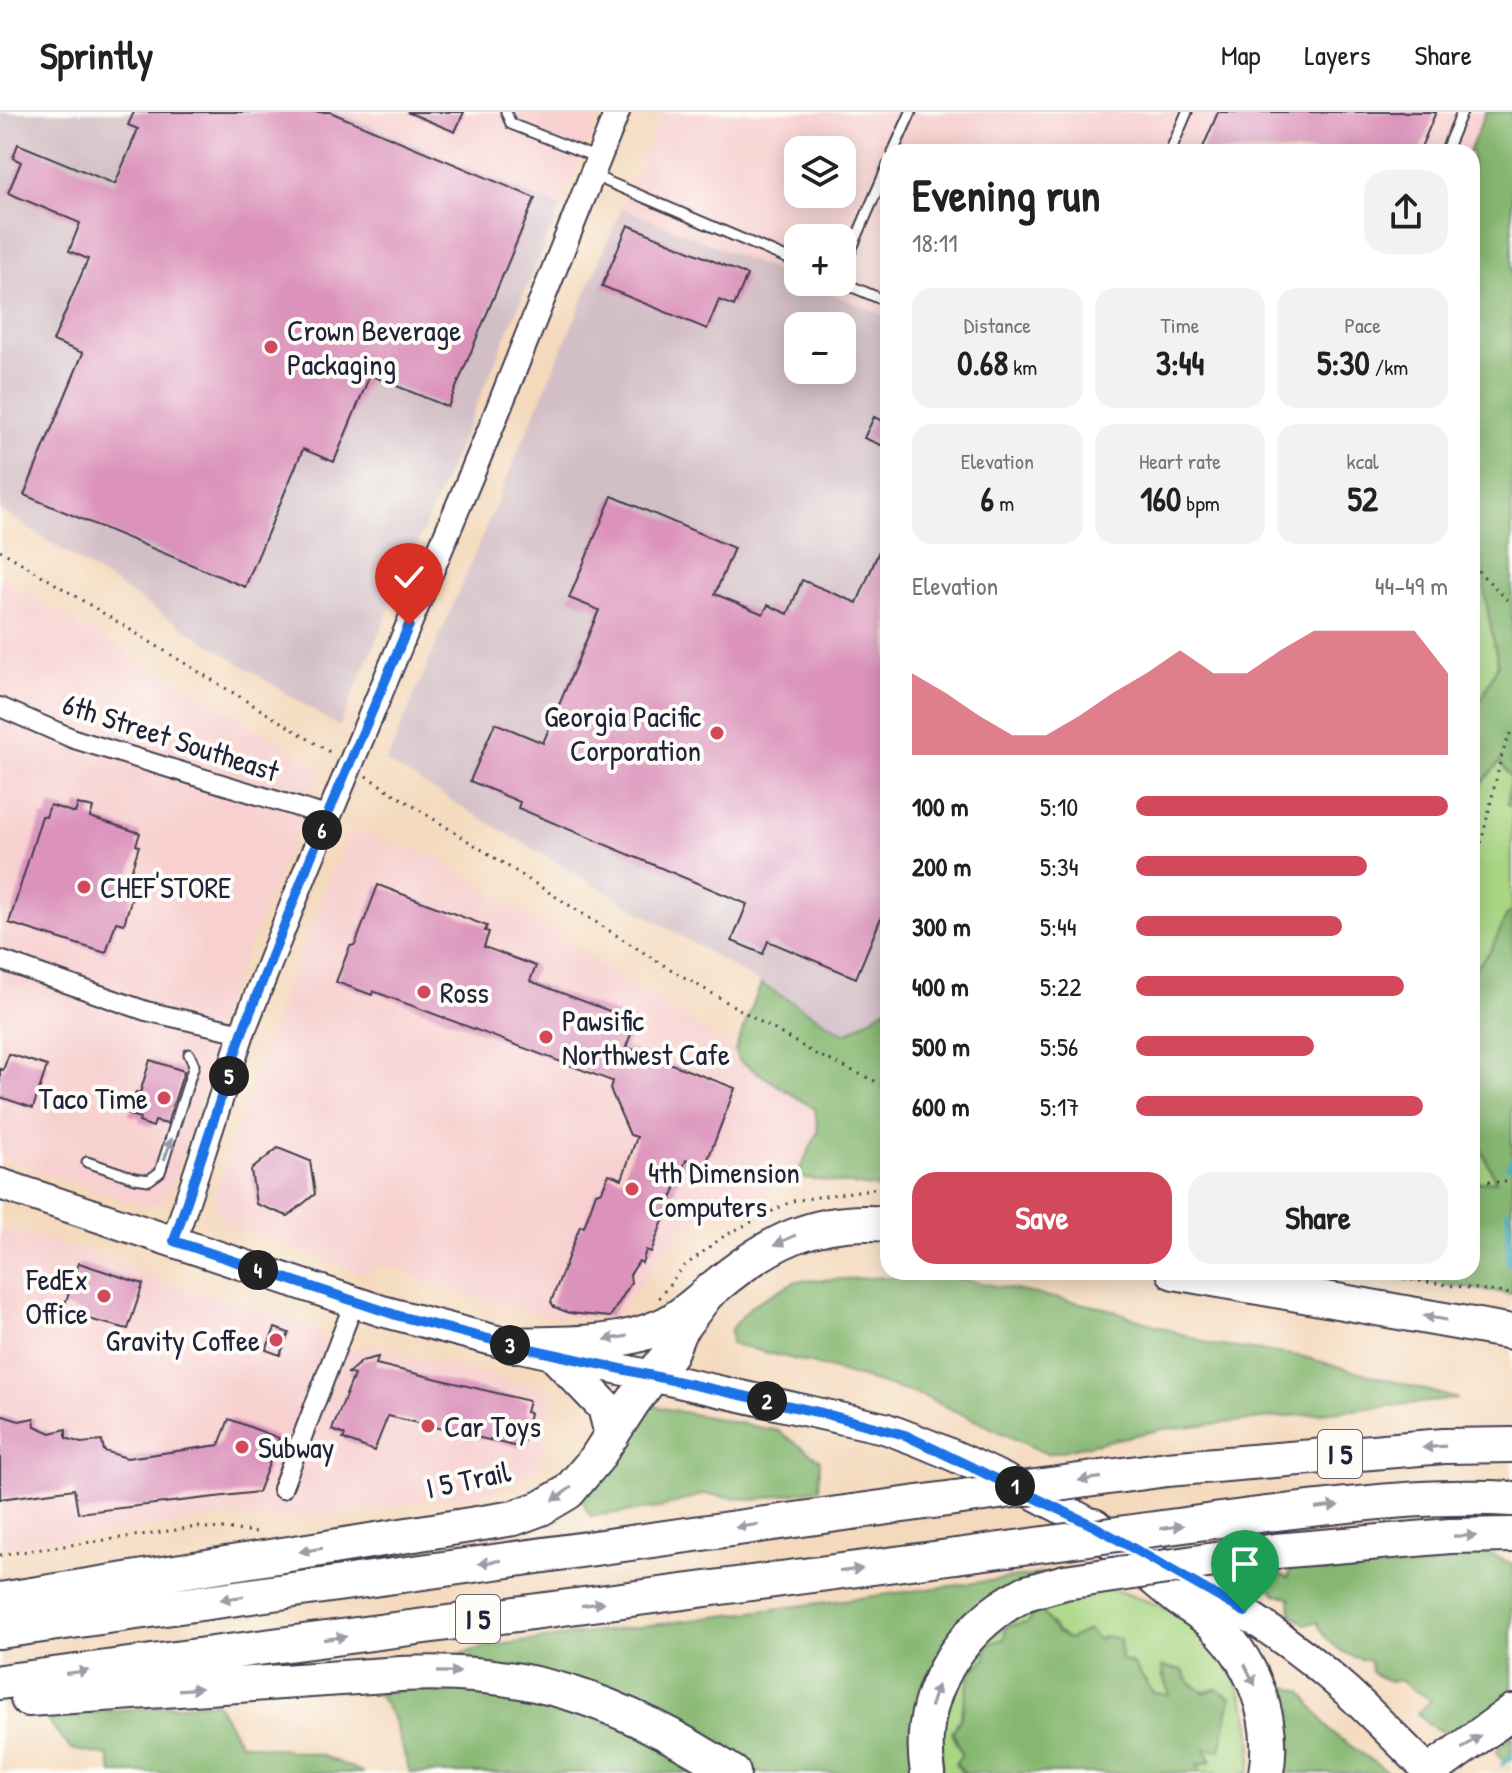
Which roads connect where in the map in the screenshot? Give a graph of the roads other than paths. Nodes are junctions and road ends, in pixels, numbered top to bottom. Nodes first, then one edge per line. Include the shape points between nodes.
1 (506, 112) edge
2 (617, 112) edge
3 (911, 112) edge
4 (1187, 112) edge
5 (1462, 112) edge
6 (897, 144) edge
7 (1173, 144) edge
8 (1448, 144) edge
9 (595, 166) junction
10 (880, 183) edge
11 (856, 239) edge
12 (784, 256) edge
13 (856, 288) edge
14 (880, 299) edge
15 (0, 707) edge
16 (327, 816) junction
17 (0, 960) edge
18 (242, 1033) junction
19 (189, 1054) dead end
20 (87, 1162) dead end
21 (0, 1184) edge
22 (880, 1224) edge
23 (174, 1241) junction
24 (1219, 1280) edge
25 (708, 1292) junction
26 (354, 1303) junction
27 (1512, 1332) edge
28 (512, 1345) junction
29 (555, 1355) junction
30 (653, 1376) junction
31 (612, 1435) junction
32 (1512, 1445) edge
33 (282, 1489) dead end
34 (1512, 1499) edge
35 (1094, 1526) junction
36 (1512, 1535) edge
37 (0, 1600) edge
38 (0, 1631) edge
39 (0, 1682) edge
40 (0, 1700) edge
41 (1512, 1712) edge
42 (733, 1773) edge
43 (928, 1773) edge
44 (1266, 1773) edge
45 (1429, 1773) edge

1 - 9 lane via 511,124
2 - 9 street
3 - 6 lane
4 - 7 lane
5 - 8 lane
9 - 12 lane
9 - 16 street
10 - 11 lane
13 - 14 lane
15 - 16 street, 6th Street Southeast via 74,739
16 - 18 street
17 - 18 street via 146,1011
18 - 23 street
20 -> 19 lane via 149,1180 160,1172 194,1065
21 - 23 main road
22 -> 25 highway via 825,1227 790,1236 749,1259
23 - 26 main road
27 -> 24 highway
25 -> 28 highway via 663,1326 618,1340
25 - 30 highway
26 - 28 main road
26 - 33 street
28 - 29 main road
29 - 30 main road
29 - 31 highway via 605,1407
30 - 31 highway
30 - 35 main road via 905,1435
31 -> 37 highway via 568,1492 514,1518
32 -> 38 highway, I 5, bridge via 1167,1469
39 -> 34 highway, I 5, bridge via 1250,1516 1344,1505
35 -> 44 highway via 1209,1619 1233,1646 1263,1707
35 - 45 main road via 1279,1636 1348,1691
43 -> 36 highway, bridge via 926,1729 945,1668 975,1627 1026,1593 1065,1582 1276,1551
40 -> 42 highway via 415,1673 487,1674 550,1686 614,1707
45 -> 41 highway

